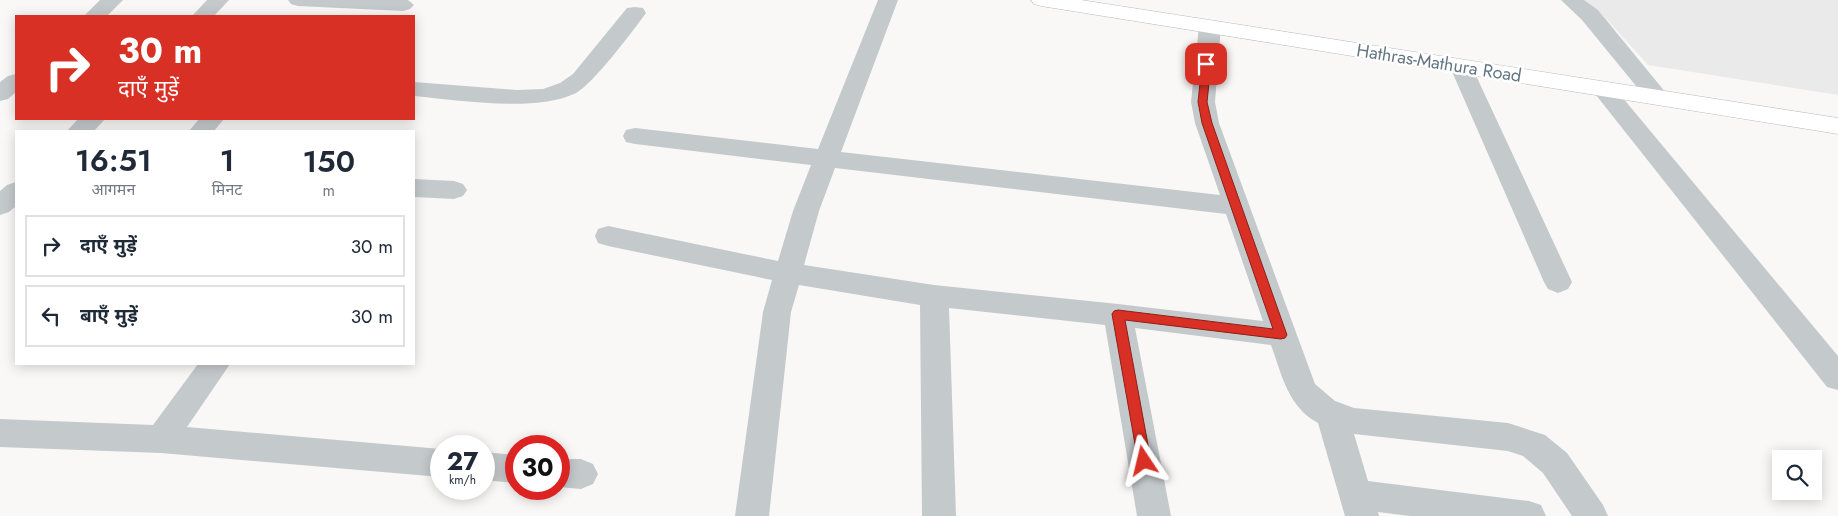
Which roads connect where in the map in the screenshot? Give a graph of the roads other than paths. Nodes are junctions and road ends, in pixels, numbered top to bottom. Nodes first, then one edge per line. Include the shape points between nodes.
1 (113, 0) edge
2 (219, 0) edge
3 (298, 0) edge
4 (888, 0) edge
5 (1041, 0) edge
6 (1571, 0) edge
7 (403, 5) dead end
8 (635, 14) dead end
9 (95, 15) edge
10 (203, 15) edge
11 (1210, 26) junction
12 (1461, 67) junction
13 (15, 82) edge
14 (415, 89) edge
15 (1604, 90) junction
16 (0, 94) edge
17 (1658, 98) junction
18 (92, 120) edge
19 (211, 120) edge
20 (1832, 128) edge
21 (80, 130) edge
22 (202, 130) edge
23 (634, 136) dead end
24 (827, 158) junction
25 (415, 188) edge
26 (454, 190) dead end
27 (15, 191) edge
28 (0, 206) edge
29 (1236, 206) junction
30 (608, 236) dead end
31 (788, 273) junction
32 (1558, 282) dead end
33 (934, 296) junction
34 (1118, 314) junction
35 (1281, 335) junction
36 (214, 365) edge
37 (1838, 378) edge
38 (1332, 415) junction
39 (0, 433) edge
40 (161, 440) junction
41 (430, 462) edge
42 (1359, 505) edge
43 (1520, 515) edge
44 (752, 516) edge
45 (939, 516) edge
46 (1154, 516) edge
47 (1591, 516) edge

1 - 9 street
2 - 10 street
3 - 7 street
4 - 24 street
5 - 11 highway, Hathras-Mathura Road
6 - 17 street via 1590,15
8 - 14 street via 581,79 568,88 545,96
11 - 12 highway, Hathras-Mathura Road
11 - 29 street via 1203,102 1207,123
12 - 15 highway, Hathras-Mathura Road
12 - 32 street
13 - 16 street
15 - 17 highway, Hathras-Mathura Road
15 - 37 street
17 - 20 highway, Hathras-Mathura Road
18 - 21 street
19 - 22 street
23 - 24 street
24 - 29 street
24 - 31 street via 806,211
25 - 26 street
27 - 28 street
29 - 35 street
30 - 31 street
31 - 33 street
31 - 44 street via 777,312
33 - 34 street
33 - 45 street
34 - 35 street
34 - 46 street
35 - 38 street via 1302,390 1313,404
36 - 40 street
38 - 42 street
38 - 47 street via 1354,421 1508,437 1534,445 1555,463
39 - 40 street
40 - 41 street
42 - 43 street

